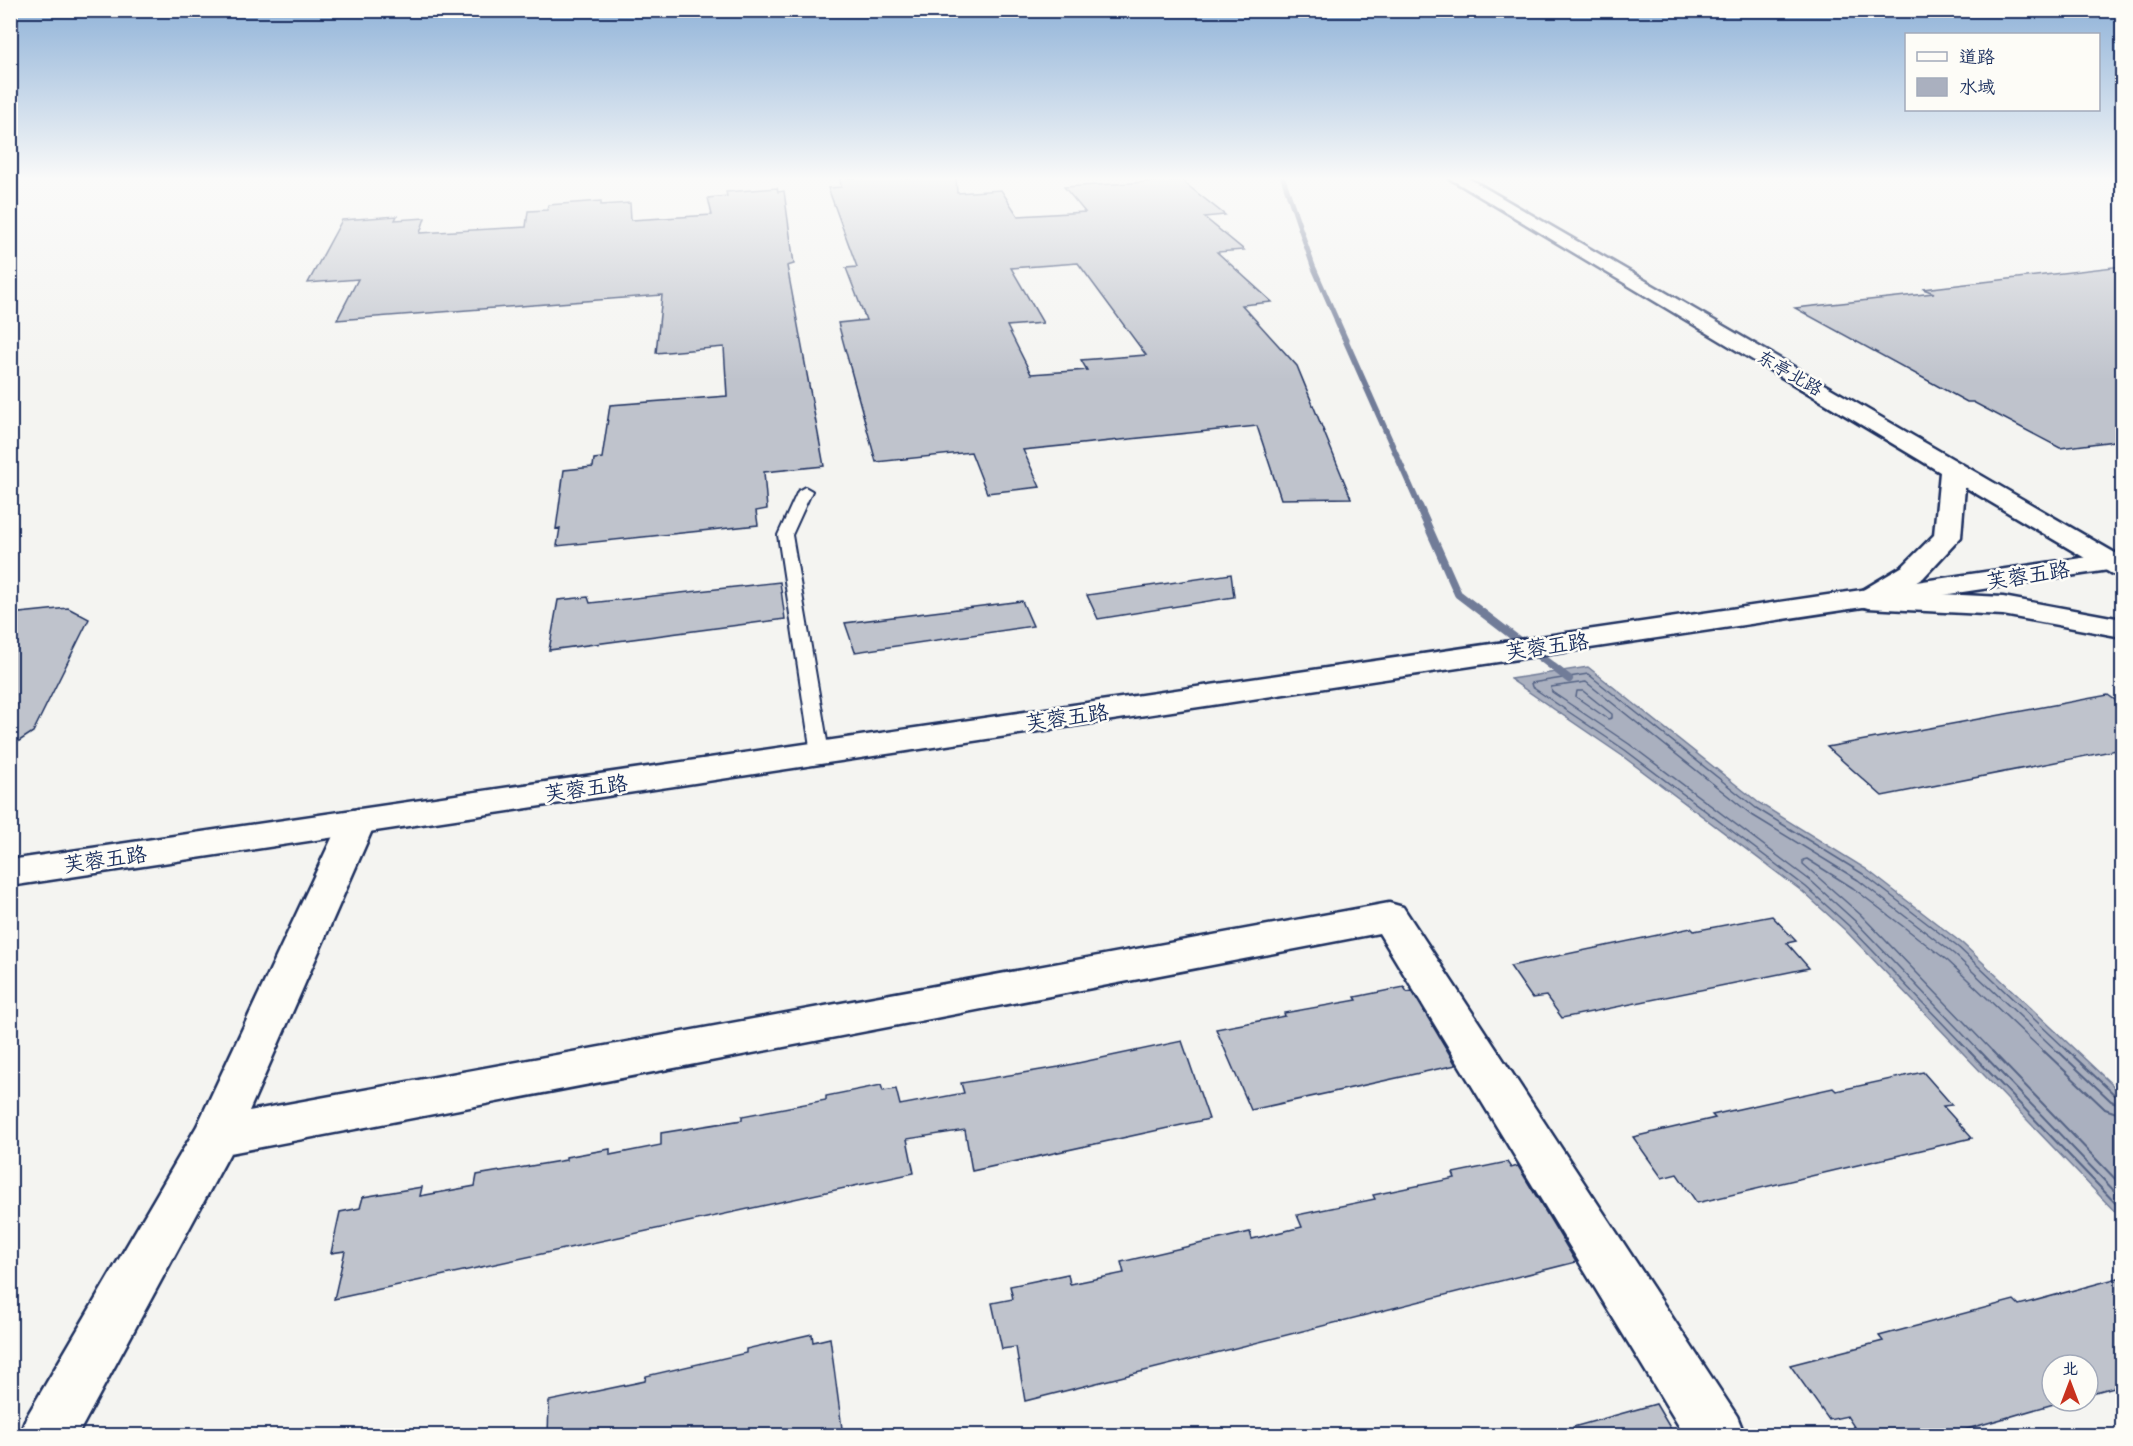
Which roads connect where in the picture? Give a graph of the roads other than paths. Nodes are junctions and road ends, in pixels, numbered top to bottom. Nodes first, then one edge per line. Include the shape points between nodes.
1 (1572, 245) edge
2 (1600, 245) edge
3 (1952, 468) junction
4 (805, 491) dead end
5 (2073, 515) dead end
6 (2118, 554) edge
7 (1868, 599) junction
8 (2122, 628) edge
9 (820, 753) junction
10 (358, 821) junction
11 (10, 873) edge
12 (215, 1137) junction
13 (47, 1436) edge
14 (1717, 1436) edge

1 - 3 street, 东亭北路
2 - 5 street, 东亭北路
3 - 6 street, 东亭北路
3 - 7 street via 1947,537 1913,572
4 - 9 lane via 785,535
6 - 7 street, 芙蓉五路
7 - 8 street via 2003,606
7 - 9 street, 芙蓉五路
9 - 10 street, 芙蓉五路
10 - 11 street, 芙蓉五路
10 - 12 street
12 - 13 street
12 - 14 street via 1389,917

